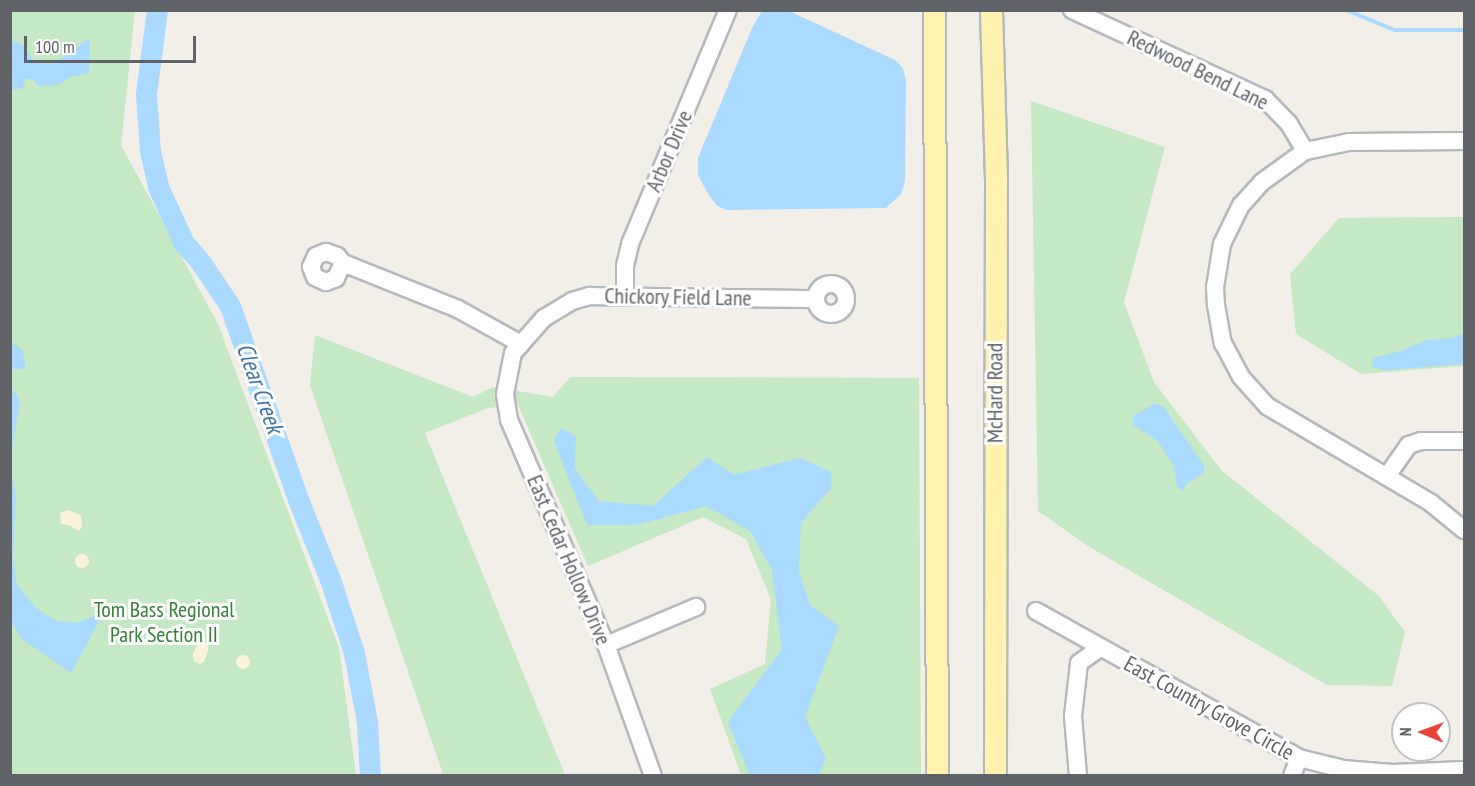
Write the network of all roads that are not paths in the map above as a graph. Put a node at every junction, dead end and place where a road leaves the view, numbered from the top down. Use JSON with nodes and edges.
{"nodes":[{"id":1,"x":728,"y":10,"type":"edge"},
{"id":2,"x":934,"y":10,"type":"edge"},
{"id":3,"x":991,"y":10,"type":"edge"},
{"id":4,"x":1072,"y":10,"type":"edge"},
{"id":5,"x":1464,"y":141,"type":"edge"},
{"id":6,"x":1305,"y":151,"type":"junction"},
{"id":7,"x":343,"y":263,"type":"dead end"},
{"id":8,"x":625,"y":295,"type":"junction"},
{"id":9,"x":816,"y":299,"type":"dead end"},
{"id":10,"x":521,"y":344,"type":"junction"},
{"id":11,"x":1464,"y":441,"type":"edge"},
{"id":12,"x":1387,"y":477,"type":"junction"},
{"id":13,"x":1464,"y":530,"type":"edge"},
{"id":14,"x":696,"y":607,"type":"dead end"},
{"id":15,"x":1036,"y":611,"type":"dead end"},
{"id":16,"x":606,"y":645,"type":"junction"},
{"id":17,"x":1100,"y":648,"type":"junction"},
{"id":18,"x":1299,"y":758,"type":"junction"},
{"id":19,"x":1464,"y":770,"type":"edge"},
{"id":20,"x":653,"y":776,"type":"edge"},
{"id":21,"x":937,"y":776,"type":"edge"},
{"id":22,"x":995,"y":776,"type":"edge"},
{"id":23,"x":1078,"y":776,"type":"edge"},
{"id":24,"x":1292,"y":776,"type":"edge"}],
"edges":[{"from":1,"to":8,"type":"street","name":"Arbor Drive"},
{"from":2,"to":21,"type":"main road"},
{"from":3,"to":22,"type":"main road","name":"McHard Road"},
{"from":4,"to":6,"type":"street","name":"Redwood Bend Lane"},
{"from":5,"to":6,"type":"street"},
{"from":6,"to":12,"type":"street"},
{"from":7,"to":10,"type":"street"},
{"from":8,"to":9,"type":"street","name":"Chickory Field Lane"},
{"from":8,"to":10,"type":"street","name":"Chickory Field Lane"},
{"from":10,"to":16,"type":"street","name":"East Cedar Hollow Drive"},
{"from":11,"to":12,"type":"street"},
{"from":12,"to":13,"type":"street"},
{"from":14,"to":16,"type":"street"},
{"from":15,"to":17,"type":"street","name":"East Country Grove Circle"},
{"from":16,"to":20,"type":"street","name":"East Cedar Hollow Drive"},
{"from":17,"to":18,"type":"street","name":"East Country Grove Circle"},
{"from":17,"to":23,"type":"street"},
{"from":18,"to":19,"type":"street","name":"East Country Grove Circle"},
{"from":18,"to":24,"type":"street"}]}
